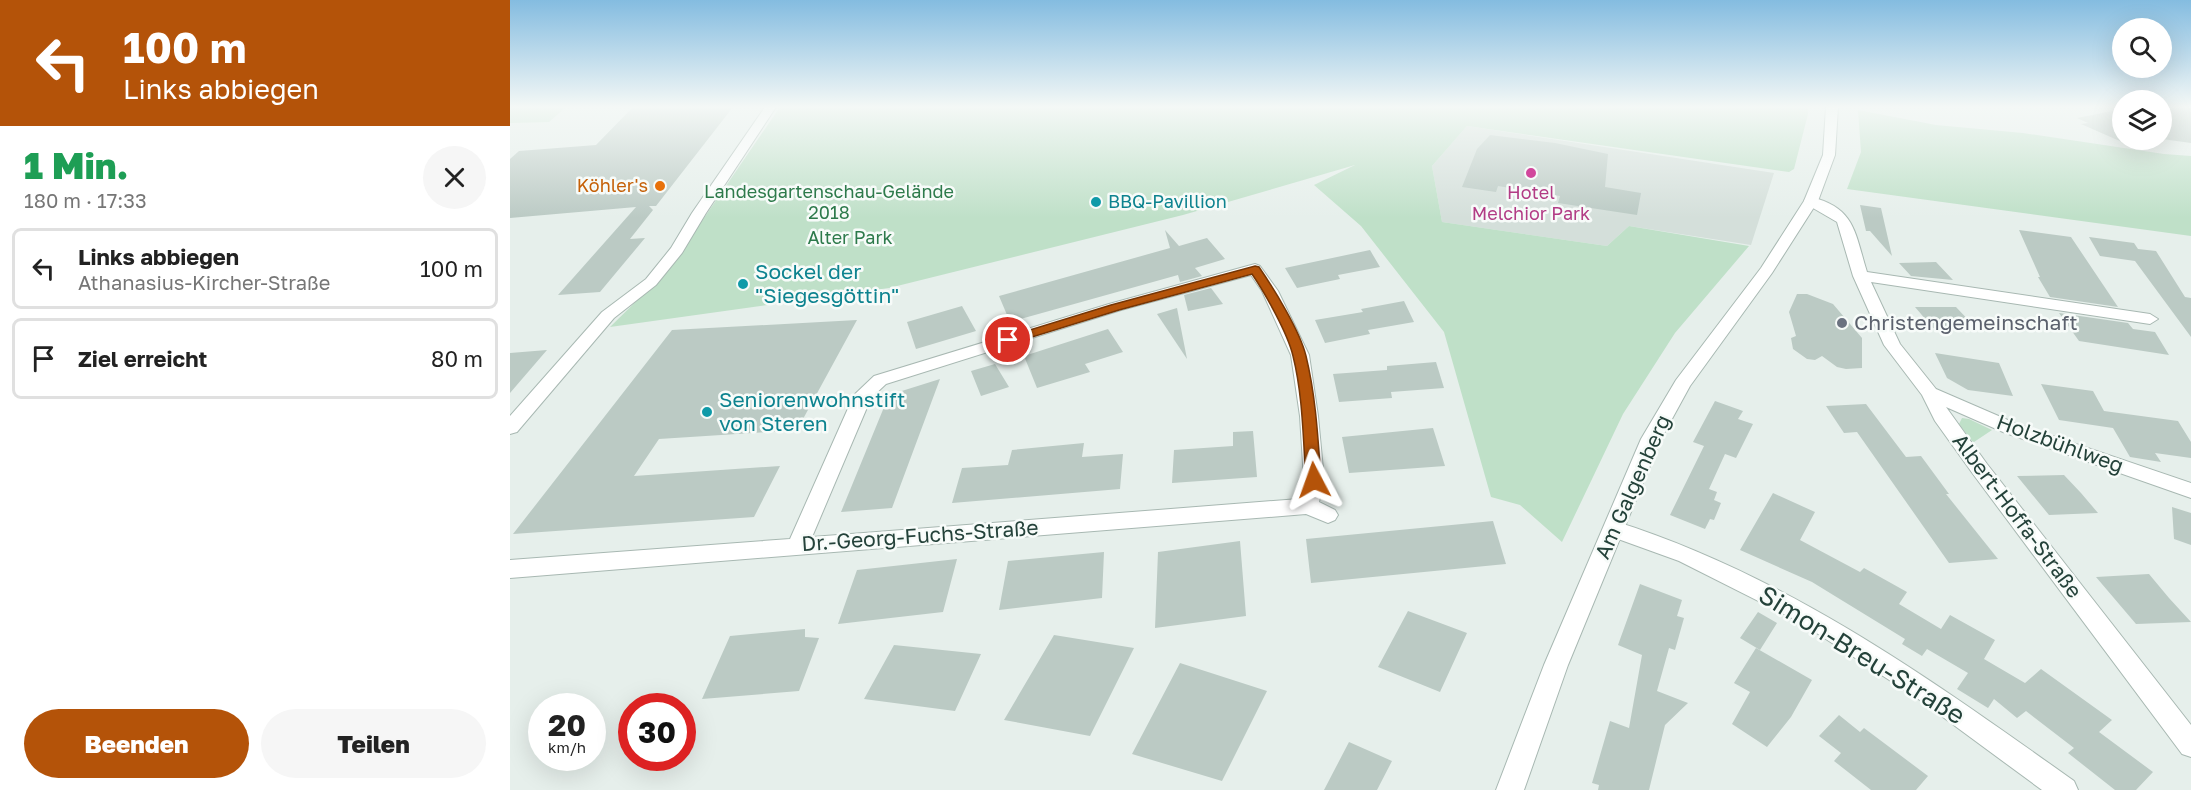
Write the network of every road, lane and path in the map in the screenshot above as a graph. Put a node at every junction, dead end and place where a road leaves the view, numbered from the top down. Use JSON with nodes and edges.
{"nodes":[{"id":1,"x":746,"y":144,"type":"edge"},
{"id":2,"x":1830,"y":144,"type":"edge"},
{"id":3,"x":1811,"y":201,"type":"junction"},
{"id":4,"x":1861,"y":276,"type":"junction"},
{"id":5,"x":2150,"y":319,"type":"dead end"},
{"id":6,"x":1930,"y":393,"type":"junction"},
{"id":7,"x":510,"y":428,"type":"edge"},
{"id":8,"x":2191,"y":491,"type":"edge"},
{"id":9,"x":1308,"y":506,"type":"junction"},
{"id":10,"x":1328,"y":515,"type":"dead end"},
{"id":11,"x":1614,"y":529,"type":"junction"},
{"id":12,"x":798,"y":545,"type":"junction"},
{"id":13,"x":510,"y":569,"type":"edge"},
{"id":14,"x":2191,"y":745,"type":"edge"},
{"id":15,"x":1510,"y":790,"type":"edge"},
{"id":16,"x":2064,"y":790,"type":"edge"}],
"edges":[{"from":1,"to":7,"type":"street"},
{"from":2,"to":3,"type":"street","name":"Am Galgenberg"},
{"from":3,"to":4,"type":"street","name":"Albert-Hoffa-Straße"},
{"from":3,"to":11,"type":"street","name":"Am Galgenberg"},
{"from":4,"to":5,"type":"street"},
{"from":4,"to":6,"type":"street","name":"Albert-Hoffa-Straße"},
{"from":6,"to":8,"type":"street","name":"Holzbühlweg"},
{"from":6,"to":14,"type":"street","name":"Albert-Hoffa-Straße"},
{"from":9,"to":10,"type":"street","name":"Dr.-Georg-Fuchs-Straße"},
{"from":9,"to":12,"type":"street","name":"Dr.-Georg-Fuchs-Straße"},
{"from":9,"to":12,"type":"street"},
{"from":11,"to":15,"type":"street","name":"Am Galgenberg"},
{"from":11,"to":16,"type":"street","name":"Simon-Breu-Straße"},
{"from":12,"to":13,"type":"street","name":"Dr.-Georg-Fuchs-Straße"}]}
